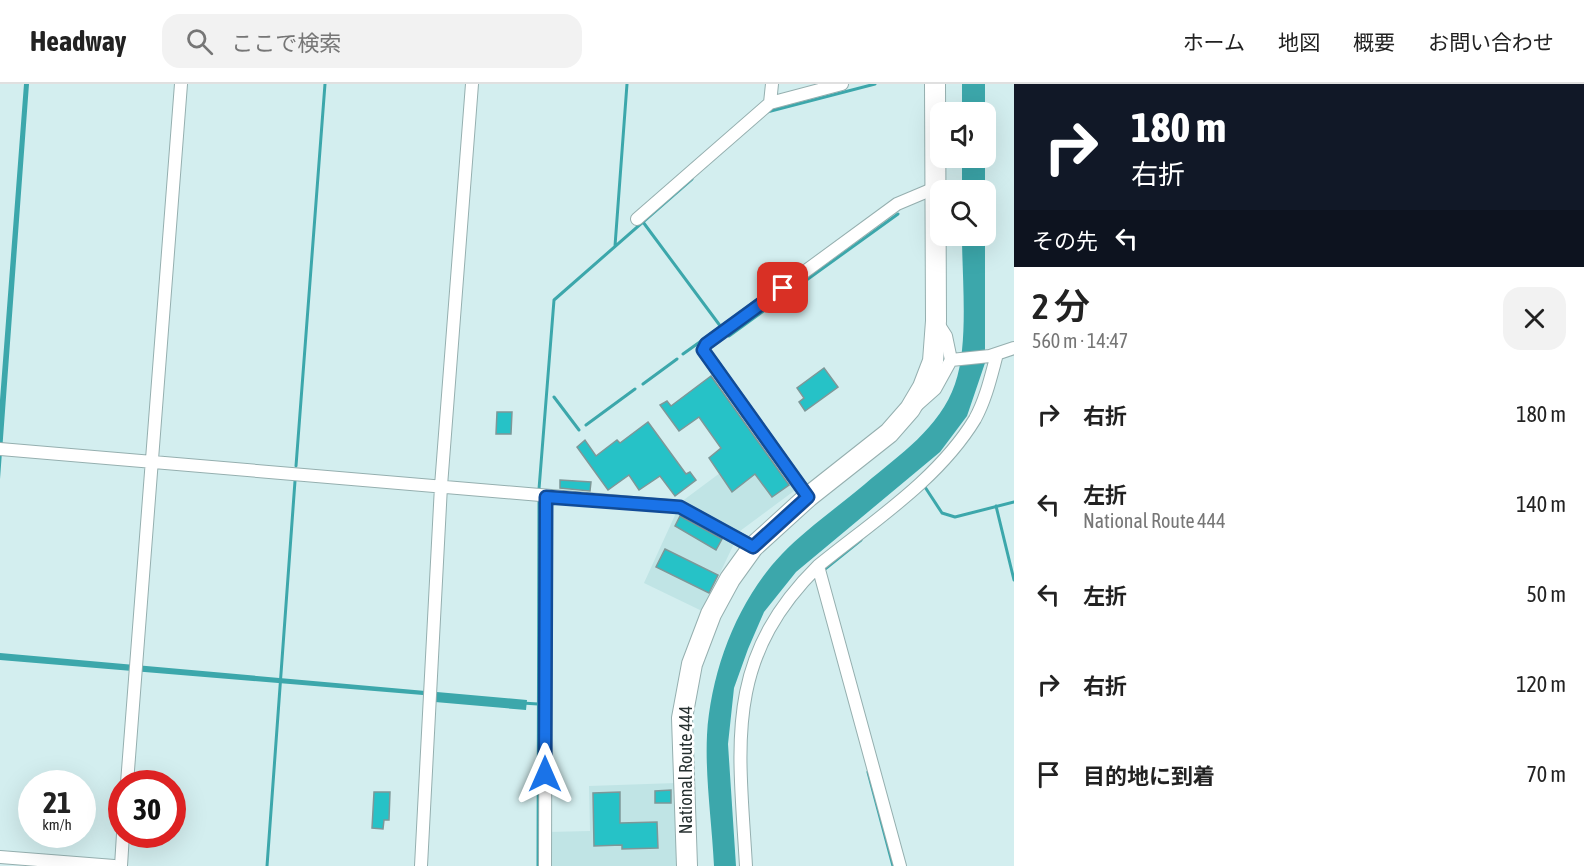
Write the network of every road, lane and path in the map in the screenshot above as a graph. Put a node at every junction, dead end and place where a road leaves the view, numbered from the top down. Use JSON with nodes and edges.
{"nodes":[{"id":1,"x":181,"y":84,"type":"edge"},
{"id":2,"x":472,"y":84,"type":"edge"},
{"id":3,"x":772,"y":84,"type":"edge"},
{"id":4,"x":842,"y":84,"type":"edge"},
{"id":5,"x":934,"y":84,"type":"edge"},
{"id":6,"x":770,"y":103,"type":"junction"},
{"id":7,"x":935,"y":180,"type":"edge"},
{"id":8,"x":930,"y":190,"type":"edge"},
{"id":9,"x":637,"y":219,"type":"dead end"},
{"id":10,"x":935,"y":246,"type":"edge"},
{"id":11,"x":936,"y":321,"type":"junction"},
{"id":12,"x":1014,"y":348,"type":"edge"},
{"id":13,"x":993,"y":355,"type":"junction"},
{"id":14,"x":953,"y":360,"type":"junction"},
{"id":15,"x":910,"y":409,"type":"junction"},
{"id":16,"x":2,"y":449,"type":"edge"},
{"id":17,"x":153,"y":462,"type":"junction"},
{"id":18,"x":441,"y":486,"type":"junction"},
{"id":19,"x":546,"y":497,"type":"junction"},
{"id":20,"x":808,"y":497,"type":"junction"},
{"id":21,"x":753,"y":547,"type":"junction"},
{"id":22,"x":818,"y":566,"type":"junction"},
{"id":23,"x":129,"y":770,"type":"edge"},
{"id":24,"x":122,"y":848,"type":"edge"},
{"id":25,"x":0,"y":856,"type":"edge"},
{"id":26,"x":74,"y":864,"type":"edge"},
{"id":27,"x":114,"y":866,"type":"edge"},
{"id":28,"x":121,"y":866,"type":"edge"},
{"id":29,"x":421,"y":866,"type":"edge"},
{"id":30,"x":544,"y":866,"type":"edge"},
{"id":31,"x":687,"y":866,"type":"edge"},
{"id":32,"x":747,"y":866,"type":"edge"},
{"id":33,"x":900,"y":866,"type":"edge"}],
"edges":[{"from":1,"to":17,"type":"street"},
{"from":2,"to":18,"type":"street"},
{"from":3,"to":6,"type":"street"},
{"from":4,"to":6,"type":"street"},
{"from":5,"to":7,"type":"highway","name":"National Route 444"},
{"from":6,"to":9,"type":"street"},
{"from":8,"to":20,"type":"street"},
{"from":10,"to":11,"type":"highway","name":"National Route 444"},
{"from":11,"to":14,"type":"street"},
{"from":11,"to":15,"type":"highway","name":"National Route 444"},
{"from":12,"to":13,"type":"street"},
{"from":13,"to":14,"type":"street"},
{"from":13,"to":22,"type":"street"},
{"from":14,"to":15,"type":"street"},
{"from":15,"to":20,"type":"highway","name":"National Route 444"},
{"from":16,"to":17,"type":"street"},
{"from":17,"to":18,"type":"street"},
{"from":17,"to":23,"type":"street"},
{"from":18,"to":19,"type":"street"},
{"from":18,"to":29,"type":"street"},
{"from":19,"to":21,"type":"street"},
{"from":19,"to":30,"type":"street"},
{"from":20,"to":21,"type":"highway","name":"National Route 444"},
{"from":21,"to":31,"type":"highway","name":"National Route 444"},
{"from":22,"to":32,"type":"street"},
{"from":22,"to":33,"type":"street"},
{"from":24,"to":28,"type":"street"},
{"from":25,"to":26,"type":"street"},
{"from":26,"to":27,"type":"street"}]}
